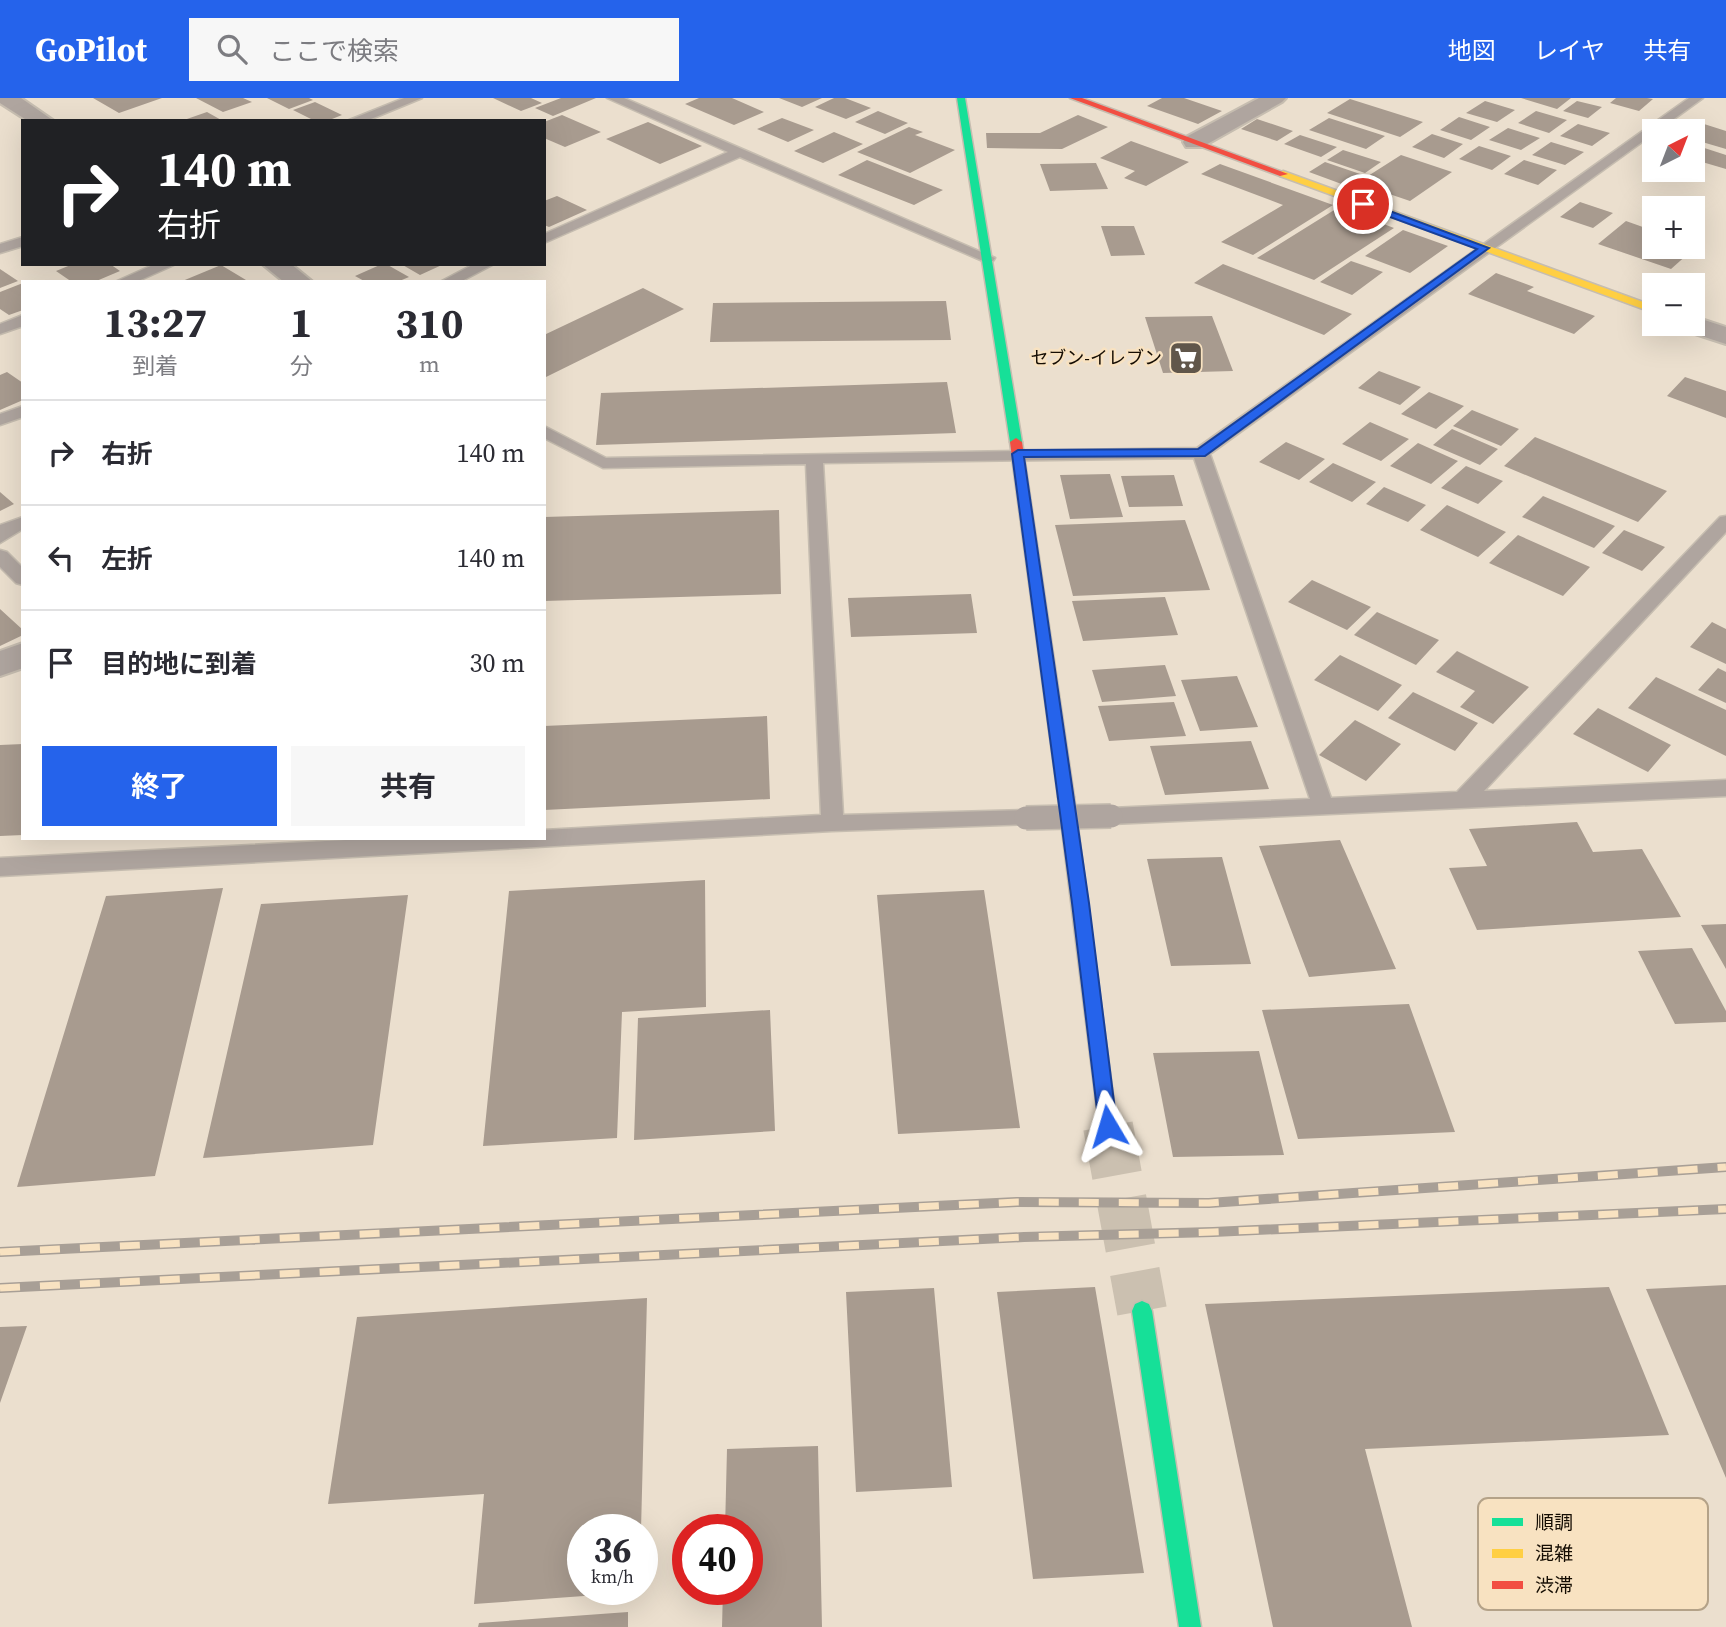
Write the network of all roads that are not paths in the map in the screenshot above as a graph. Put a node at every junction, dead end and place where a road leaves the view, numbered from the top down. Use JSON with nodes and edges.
{"nodes":[{"id":1,"x":416,"y":98,"type":"edge"},
{"id":2,"x":613,"y":98,"type":"edge"},
{"id":3,"x":961,"y":98,"type":"edge"},
{"id":4,"x":1074,"y":98,"type":"edge"},
{"id":5,"x":1275,"y":98,"type":"edge"},
{"id":6,"x":1697,"y":98,"type":"edge"},
{"id":7,"x":8,"y":100,"type":"edge"},
{"id":8,"x":40,"y":119,"type":"edge"},
{"id":9,"x":358,"y":119,"type":"edge"},
{"id":10,"x":1194,"y":142,"type":"junction"},
{"id":11,"x":737,"y":153,"type":"junction"},
{"id":12,"x":546,"y":238,"type":"edge"},
{"id":13,"x":21,"y":242,"type":"edge"},
{"id":14,"x":1484,"y":248,"type":"junction"},
{"id":15,"x":0,"y":249,"type":"edge"},
{"id":16,"x":988,"y":258,"type":"junction"},
{"id":17,"x":164,"y":266,"type":"edge"},
{"id":18,"x":277,"y":266,"type":"edge"},
{"id":19,"x":482,"y":266,"type":"edge"},
{"id":20,"x":127,"y":280,"type":"edge"},
{"id":21,"x":298,"y":280,"type":"edge"},
{"id":22,"x":451,"y":280,"type":"edge"},
{"id":23,"x":1642,"y":306,"type":"edge"},
{"id":24,"x":21,"y":321,"type":"edge"},
{"id":25,"x":0,"y":329,"type":"edge"},
{"id":26,"x":1705,"y":329,"type":"edge"},
{"id":27,"x":1726,"y":336,"type":"edge"},
{"id":28,"x":21,"y":412,"type":"edge"},
{"id":29,"x":0,"y":420,"type":"edge"},
{"id":30,"x":546,"y":432,"type":"edge"},
{"id":31,"x":1201,"y":453,"type":"junction"},
{"id":32,"x":1018,"y":454,"type":"junction"},
{"id":33,"x":814,"y":459,"type":"junction"},
{"id":34,"x":1726,"y":521,"type":"edge"},
{"id":35,"x":21,"y":523,"type":"edge"},
{"id":36,"x":0,"y":537,"type":"edge"},
{"id":37,"x":0,"y":556,"type":"edge"},
{"id":38,"x":21,"y":577,"type":"edge"},
{"id":39,"x":21,"y":655,"type":"edge"},
{"id":40,"x":0,"y":665,"type":"edge"},
{"id":41,"x":1726,"y":788,"type":"edge"},
{"id":42,"x":1464,"y":799,"type":"junction"},
{"id":43,"x":1322,"y":804,"type":"junction"},
{"id":44,"x":832,"y":823,"type":"junction"},
{"id":45,"x":546,"y":838,"type":"edge"},
{"id":46,"x":511,"y":840,"type":"edge"},
{"id":47,"x":0,"y":867,"type":"edge"},
{"id":48,"x":1108,"y":1126,"type":"tunnel mouth"},
{"id":49,"x":1142,"y":1311,"type":"tunnel mouth"},
{"id":50,"x":1190,"y":1627,"type":"edge"}],
"edges":[{"from":1,"to":9,"type":"lane"},
{"from":2,"to":11,"type":"lane"},
{"from":3,"to":16,"type":"street"},
{"from":4,"to":10,"type":"street"},
{"from":5,"to":10,"type":"street"},
{"from":6,"to":14,"type":"lane"},
{"from":7,"to":8,"type":"street"},
{"from":10,"to":14,"type":"street"},
{"from":11,"to":12,"type":"lane"},
{"from":11,"to":16,"type":"lane"},
{"from":13,"to":15,"type":"lane"},
{"from":14,"to":23,"type":"street"},
{"from":14,"to":31,"type":"lane"},
{"from":16,"to":32,"type":"street"},
{"from":17,"to":20,"type":"lane"},
{"from":18,"to":21,"type":"street"},
{"from":19,"to":22,"type":"lane"},
{"from":24,"to":25,"type":"lane"},
{"from":26,"to":27,"type":"street"},
{"from":28,"to":29,"type":"lane"},
{"from":30,"to":33,"type":"lane"},
{"from":31,"to":32,"type":"lane"},
{"from":31,"to":43,"type":"lane"},
{"from":32,"to":33,"type":"lane"},
{"from":32,"to":48,"type":"street"},
{"from":33,"to":44,"type":"lane"},
{"from":34,"to":42,"type":"lane"},
{"from":35,"to":36,"type":"lane"},
{"from":37,"to":38,"type":"lane"},
{"from":39,"to":40,"type":"street"},
{"from":41,"to":42,"type":"lane"},
{"from":42,"to":43,"type":"lane"},
{"from":43,"to":44,"type":"lane","bridge":true},
{"from":44,"to":45,"type":"lane"},
{"from":46,"to":47,"type":"lane"},
{"from":49,"to":50,"type":"street"}]}
